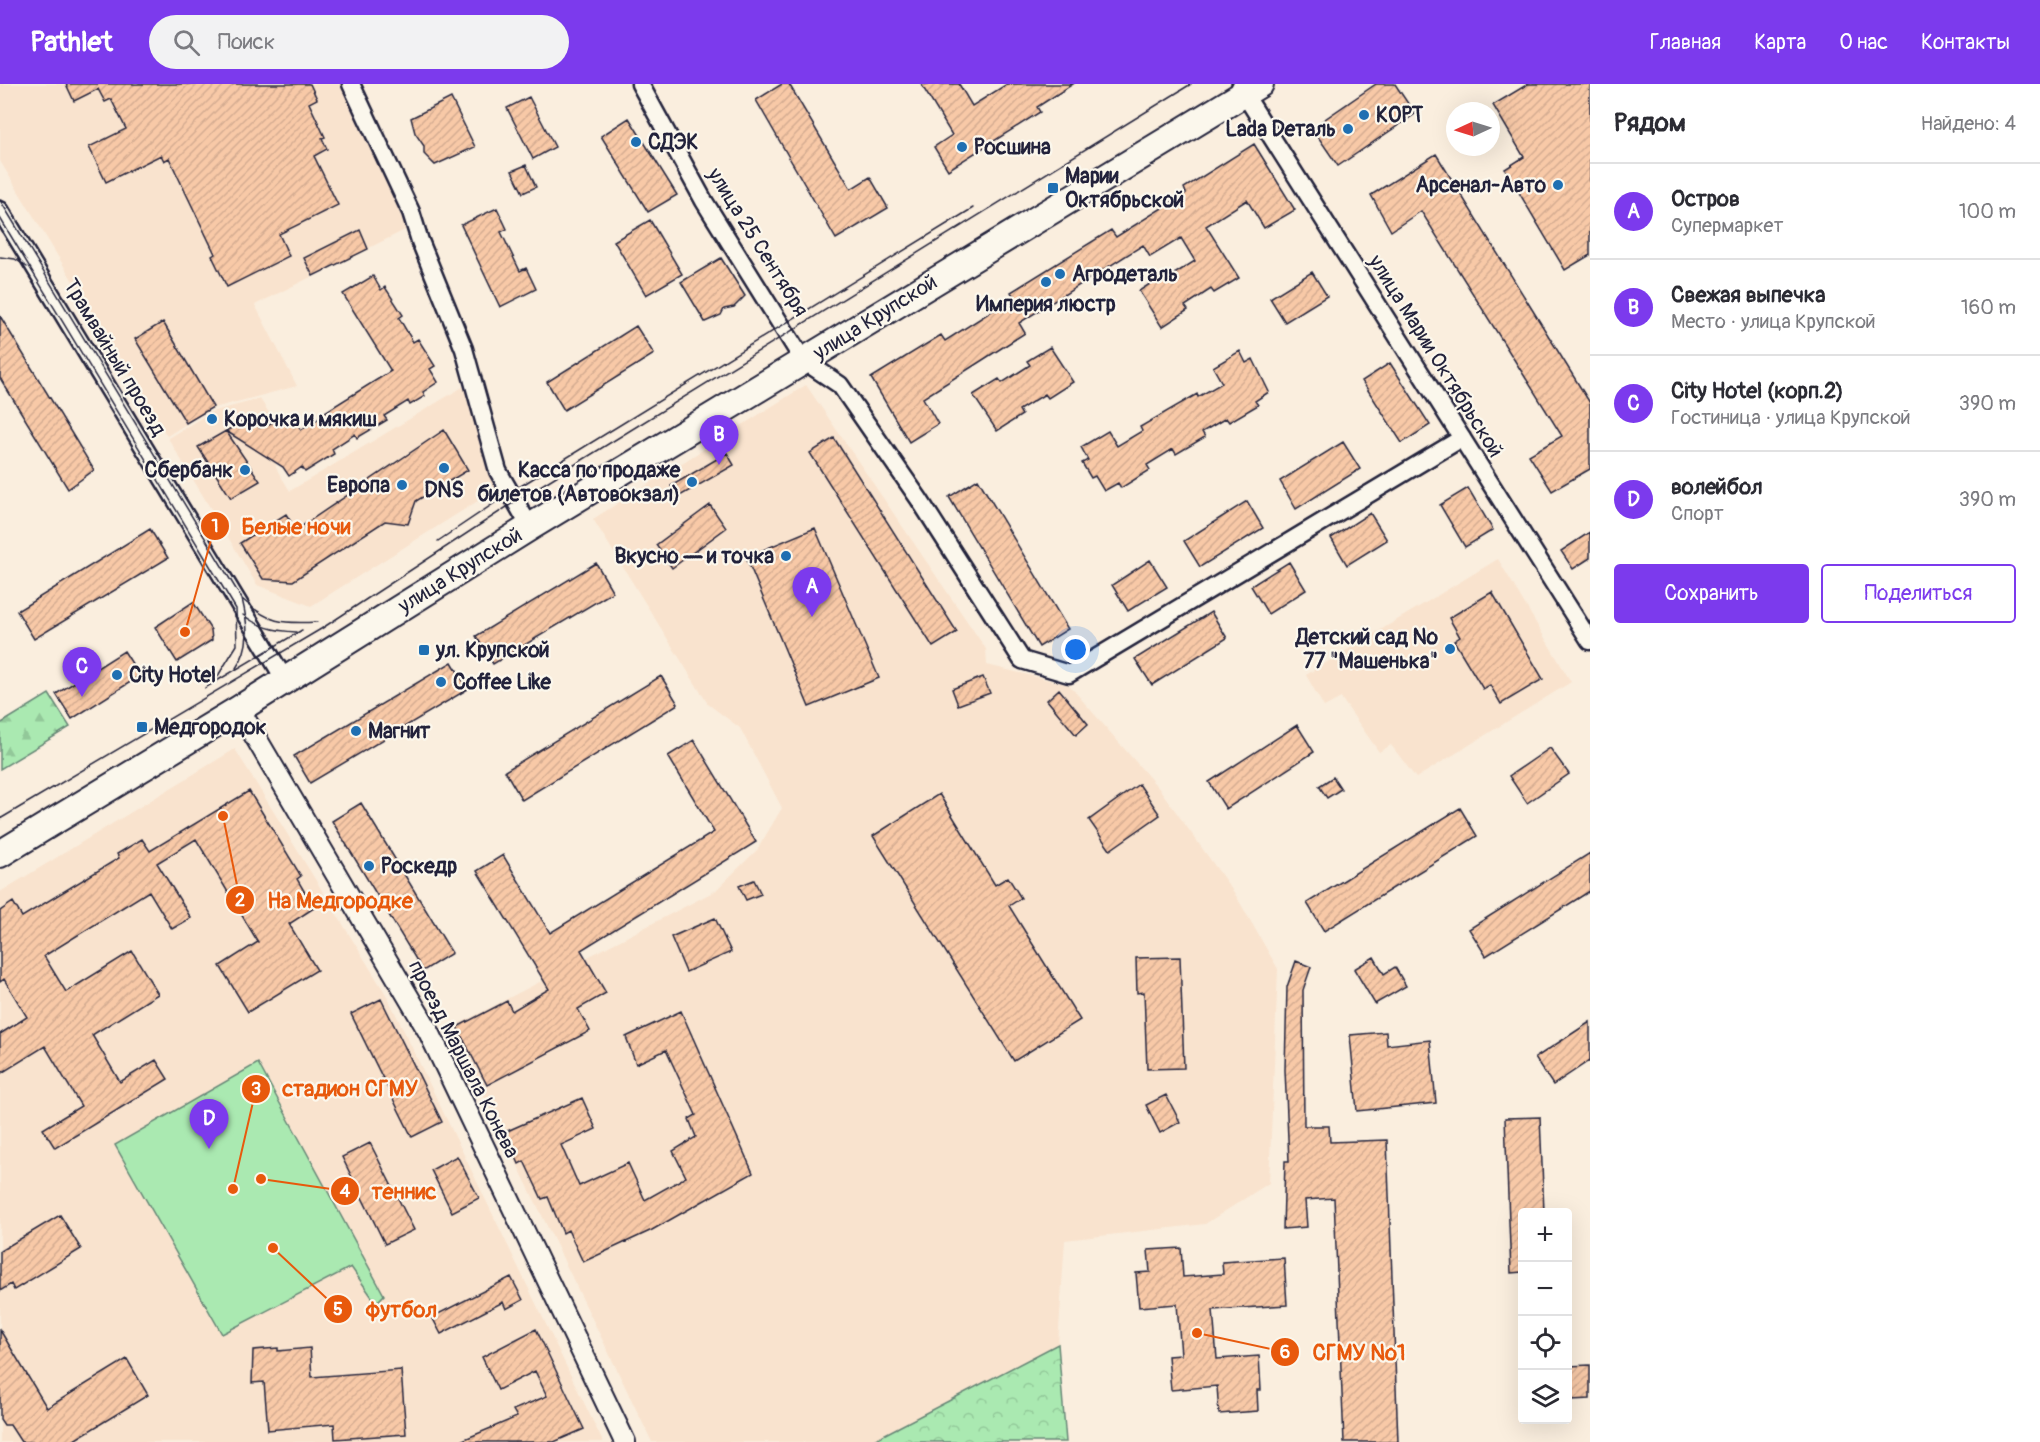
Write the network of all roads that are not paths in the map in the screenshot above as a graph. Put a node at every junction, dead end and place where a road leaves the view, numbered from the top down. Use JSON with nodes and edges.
{"nodes":[{"id":1,"x":351,"y":84,"type":"edge"},
{"id":2,"x":640,"y":84,"type":"edge"},
{"id":3,"x":1248,"y":87,"type":"edge"},
{"id":4,"x":0,"y":210,"type":"edge"},
{"id":5,"x":803,"y":360,"type":"junction"},
{"id":6,"x":1462,"y":438,"type":"junction"},
{"id":7,"x":531,"y":527,"type":"junction"},
{"id":8,"x":1590,"y":641,"type":"edge"},
{"id":9,"x":285,"y":680,"type":"junction"},
{"id":10,"x":239,"y":709,"type":"junction"},
{"id":11,"x":0,"y":854,"type":"edge"},
{"id":12,"x":625,"y":1442,"type":"edge"}],
"edges":[{"from":1,"to":7,"type":"street"},
{"from":2,"to":5,"type":"street","name":"улица 25 Сентября"},
{"from":3,"to":5,"type":"main road","name":"улица Крупской"},
{"from":3,"to":6,"type":"street","name":"улица Марии Октябрьской"},
{"from":4,"to":9,"type":"street","name":"Трамвайный проезд"},
{"from":5,"to":6,"type":"street"},
{"from":5,"to":7,"type":"main road","name":"улица Крупской"},
{"from":6,"to":8,"type":"street","name":"улица Марии Октябрьской"},
{"from":7,"to":9,"type":"main road","name":"улица Крупской"},
{"from":9,"to":10,"type":"main road","name":"улица Крупской"},
{"from":10,"to":11,"type":"main road","name":"улица Крупской"},
{"from":10,"to":12,"type":"street","name":"проезд Маршала Конева"}]}
